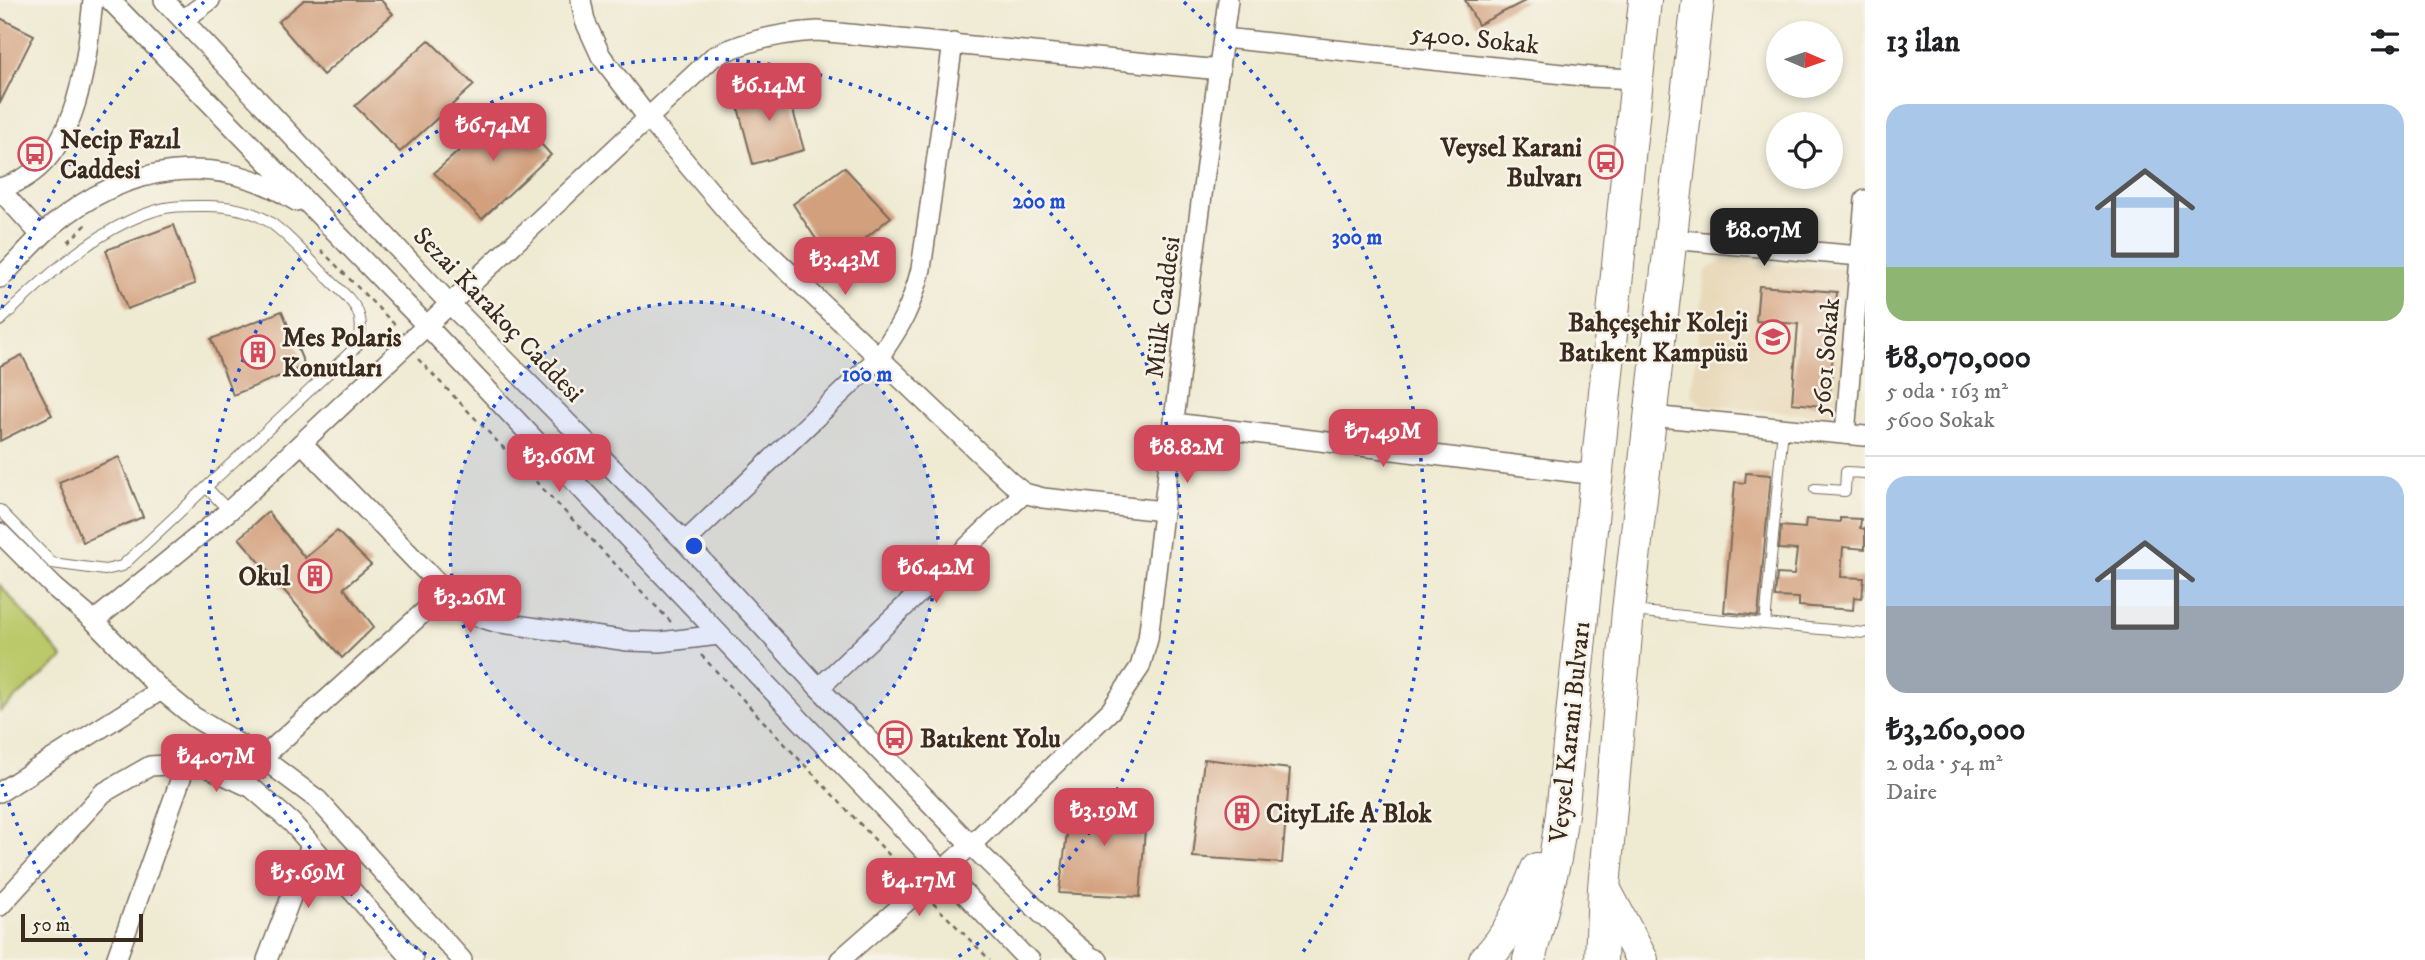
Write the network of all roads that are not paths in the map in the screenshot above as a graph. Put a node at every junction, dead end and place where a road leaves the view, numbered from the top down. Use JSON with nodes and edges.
{"nodes":[{"id":1,"x":93,"y":0,"type":"edge"},
{"id":2,"x":110,"y":0,"type":"edge"},
{"id":3,"x":164,"y":0,"type":"edge"},
{"id":4,"x":210,"y":0,"type":"edge"},
{"id":5,"x":581,"y":0,"type":"edge"},
{"id":6,"x":1228,"y":0,"type":"edge"},
{"id":7,"x":1645,"y":0,"type":"edge"},
{"id":8,"x":1698,"y":0,"type":"edge"},
{"id":9,"x":183,"y":20,"type":"junction"},
{"id":10,"x":1224,"y":38,"type":"junction"},
{"id":11,"x":953,"y":43,"type":"junction"},
{"id":12,"x":1220,"y":70,"type":"junction"},
{"id":13,"x":1636,"y":79,"type":"junction"},
{"id":14,"x":648,"y":118,"type":"junction"},
{"id":15,"x":0,"y":189,"type":"edge"},
{"id":16,"x":1865,"y":200,"type":"edge"},
{"id":17,"x":322,"y":218,"type":"junction"},
{"id":18,"x":41,"y":235,"type":"junction"},
{"id":19,"x":1670,"y":239,"type":"junction"},
{"id":20,"x":1860,"y":256,"type":"junction"},
{"id":21,"x":0,"y":278,"type":"edge"},
{"id":22,"x":450,"y":304,"type":"junction"},
{"id":23,"x":0,"y":321,"type":"edge"},
{"id":24,"x":427,"y":326,"type":"junction"},
{"id":25,"x":879,"y":357,"type":"junction"},
{"id":26,"x":1650,"y":416,"type":"junction"},
{"id":27,"x":1174,"y":424,"type":"junction"},
{"id":28,"x":1783,"y":428,"type":"junction"},
{"id":29,"x":1844,"y":434,"type":"junction"},
{"id":30,"x":1865,"y":436,"type":"edge"},
{"id":31,"x":302,"y":443,"type":"junction"},
{"id":32,"x":1865,"y":473,"type":"edge"},
{"id":33,"x":1596,"y":475,"type":"junction"},
{"id":34,"x":207,"y":488,"type":"junction"},
{"id":35,"x":1815,"y":489,"type":"dead end"},
{"id":36,"x":1024,"y":493,"type":"junction"},
{"id":37,"x":0,"y":510,"type":"edge"},
{"id":38,"x":229,"y":511,"type":"junction"},
{"id":39,"x":1163,"y":511,"type":"junction"},
{"id":40,"x":0,"y":533,"type":"edge"},
{"id":41,"x":685,"y":542,"type":"junction"},
{"id":42,"x":446,"y":592,"type":"junction"},
{"id":43,"x":1629,"y":611,"type":"junction"},
{"id":44,"x":94,"y":621,"type":"junction"},
{"id":45,"x":1765,"y":624,"type":"junction"},
{"id":46,"x":1865,"y":633,"type":"edge"},
{"id":47,"x":719,"y":635,"type":"junction"},
{"id":48,"x":819,"y":688,"type":"junction"},
{"id":49,"x":161,"y":690,"type":"junction"},
{"id":50,"x":262,"y":758,"type":"junction"},
{"id":51,"x":186,"y":764,"type":"junction"},
{"id":52,"x":0,"y":792,"type":"edge"},
{"id":53,"x":1562,"y":814,"type":"junction"},
{"id":54,"x":312,"y":845,"type":"junction"},
{"id":55,"x":971,"y":845,"type":"junction"},
{"id":56,"x":942,"y":871,"type":"junction"},
{"id":57,"x":1604,"y":888,"type":"junction"},
{"id":58,"x":0,"y":906,"type":"edge"},
{"id":59,"x":116,"y":960,"type":"edge"},
{"id":60,"x":267,"y":960,"type":"edge"},
{"id":61,"x":413,"y":960,"type":"edge"},
{"id":62,"x":463,"y":960,"type":"edge"},
{"id":63,"x":840,"y":960,"type":"edge"},
{"id":64,"x":1030,"y":960,"type":"edge"},
{"id":65,"x":1098,"y":960,"type":"edge"},
{"id":66,"x":1485,"y":960,"type":"edge"},
{"id":67,"x":1529,"y":960,"type":"edge"},
{"id":68,"x":1601,"y":960,"type":"edge"},
{"id":69,"x":1642,"y":960,"type":"edge"}],
"edges":[{"from":1,"to":15,"type":"street"},
{"from":2,"to":17,"type":"street"},
{"from":3,"to":9,"type":"street","name":"Sezai Karakoç Caddesi"},
{"from":4,"to":9,"type":"street"},
{"from":5,"to":14,"type":"street"},
{"from":6,"to":10,"type":"street","name":"Mülk Caddesi"},
{"from":7,"to":13,"type":"main road","name":"Veysel Karani Bulvarı"},
{"from":8,"to":19,"type":"main road","name":"Veysel Karani Bulvarı"},
{"from":9,"to":22,"type":"street","name":"Sezai Karakoç Caddesi"},
{"from":10,"to":12,"type":"street","name":"Mülk Caddesi"},
{"from":10,"to":13,"type":"street","name":"5400. Sokak"},
{"from":11,"to":12,"type":"street"},
{"from":11,"to":14,"type":"street"},
{"from":11,"to":25,"type":"street"},
{"from":12,"to":27,"type":"street","name":"Mülk Caddesi"},
{"from":13,"to":33,"type":"main road","name":"Veysel Karani Bulvarı"},
{"from":14,"to":22,"type":"street"},
{"from":14,"to":25,"type":"street"},
{"from":15,"to":18,"type":"street"},
{"from":16,"to":20,"type":"street","name":"5601 Sokak"},
{"from":17,"to":18,"type":"street"},
{"from":17,"to":24,"type":"street"},
{"from":18,"to":21,"type":"street"},
{"from":19,"to":20,"type":"street"},
{"from":19,"to":26,"type":"main road","name":"Veysel Karani Bulvarı"},
{"from":20,"to":29,"type":"street","name":"5601 Sokak"},
{"from":22,"to":24,"type":"street"},
{"from":22,"to":41,"type":"street","name":"Sezai Karakoç Caddesi"},
{"from":23,"to":34,"type":"lane"},
{"from":24,"to":31,"type":"street"},
{"from":24,"to":47,"type":"street"},
{"from":25,"to":36,"type":"street"},
{"from":25,"to":41,"type":"street"},
{"from":26,"to":28,"type":"street"},
{"from":26,"to":43,"type":"main road","name":"Veysel Karani Bulvarı"},
{"from":27,"to":33,"type":"street"},
{"from":27,"to":39,"type":"street","name":"Mülk Caddesi"},
{"from":28,"to":29,"type":"street"},
{"from":28,"to":45,"type":"lane"},
{"from":29,"to":30,"type":"street"},
{"from":31,"to":38,"type":"street"},
{"from":31,"to":42,"type":"street"},
{"from":32,"to":35,"type":"lane"},
{"from":33,"to":53,"type":"main road","name":"Veysel Karani Bulvarı"},
{"from":34,"to":37,"type":"lane"},
{"from":34,"to":38,"type":"lane"},
{"from":36,"to":39,"type":"street"},
{"from":36,"to":48,"type":"street"},
{"from":38,"to":44,"type":"street"},
{"from":39,"to":55,"type":"street","name":"Mülk Caddesi"},
{"from":40,"to":44,"type":"street"},
{"from":41,"to":48,"type":"street","name":"Sezai Karakoç Caddesi"},
{"from":42,"to":47,"type":"street"},
{"from":42,"to":50,"type":"street"},
{"from":43,"to":45,"type":"lane"},
{"from":43,"to":57,"type":"main road","name":"Veysel Karani Bulvarı"},
{"from":44,"to":49,"type":"street"},
{"from":45,"to":46,"type":"lane"},
{"from":47,"to":56,"type":"street"},
{"from":48,"to":55,"type":"street","name":"Sezai Karakoç Caddesi"},
{"from":49,"to":50,"type":"street"},
{"from":49,"to":52,"type":"street"},
{"from":50,"to":62,"type":"street"},
{"from":51,"to":54,"type":"street"},
{"from":51,"to":58,"type":"street"},
{"from":51,"to":59,"type":"street"},
{"from":53,"to":66,"type":"main road"},
{"from":53,"to":67,"type":"main road","name":"Veysel Karani Bulvarı"},
{"from":54,"to":60,"type":"street"},
{"from":54,"to":61,"type":"street"},
{"from":55,"to":56,"type":"street","name":"Mülk Caddesi"},
{"from":55,"to":65,"type":"street","name":"Sezai Karakoç Caddesi"},
{"from":56,"to":63,"type":"street","name":"Mülk Caddesi"},
{"from":56,"to":64,"type":"street"},
{"from":57,"to":68,"type":"main road","name":"Veysel Karani Bulvarı"},
{"from":57,"to":69,"type":"main road"}]}
